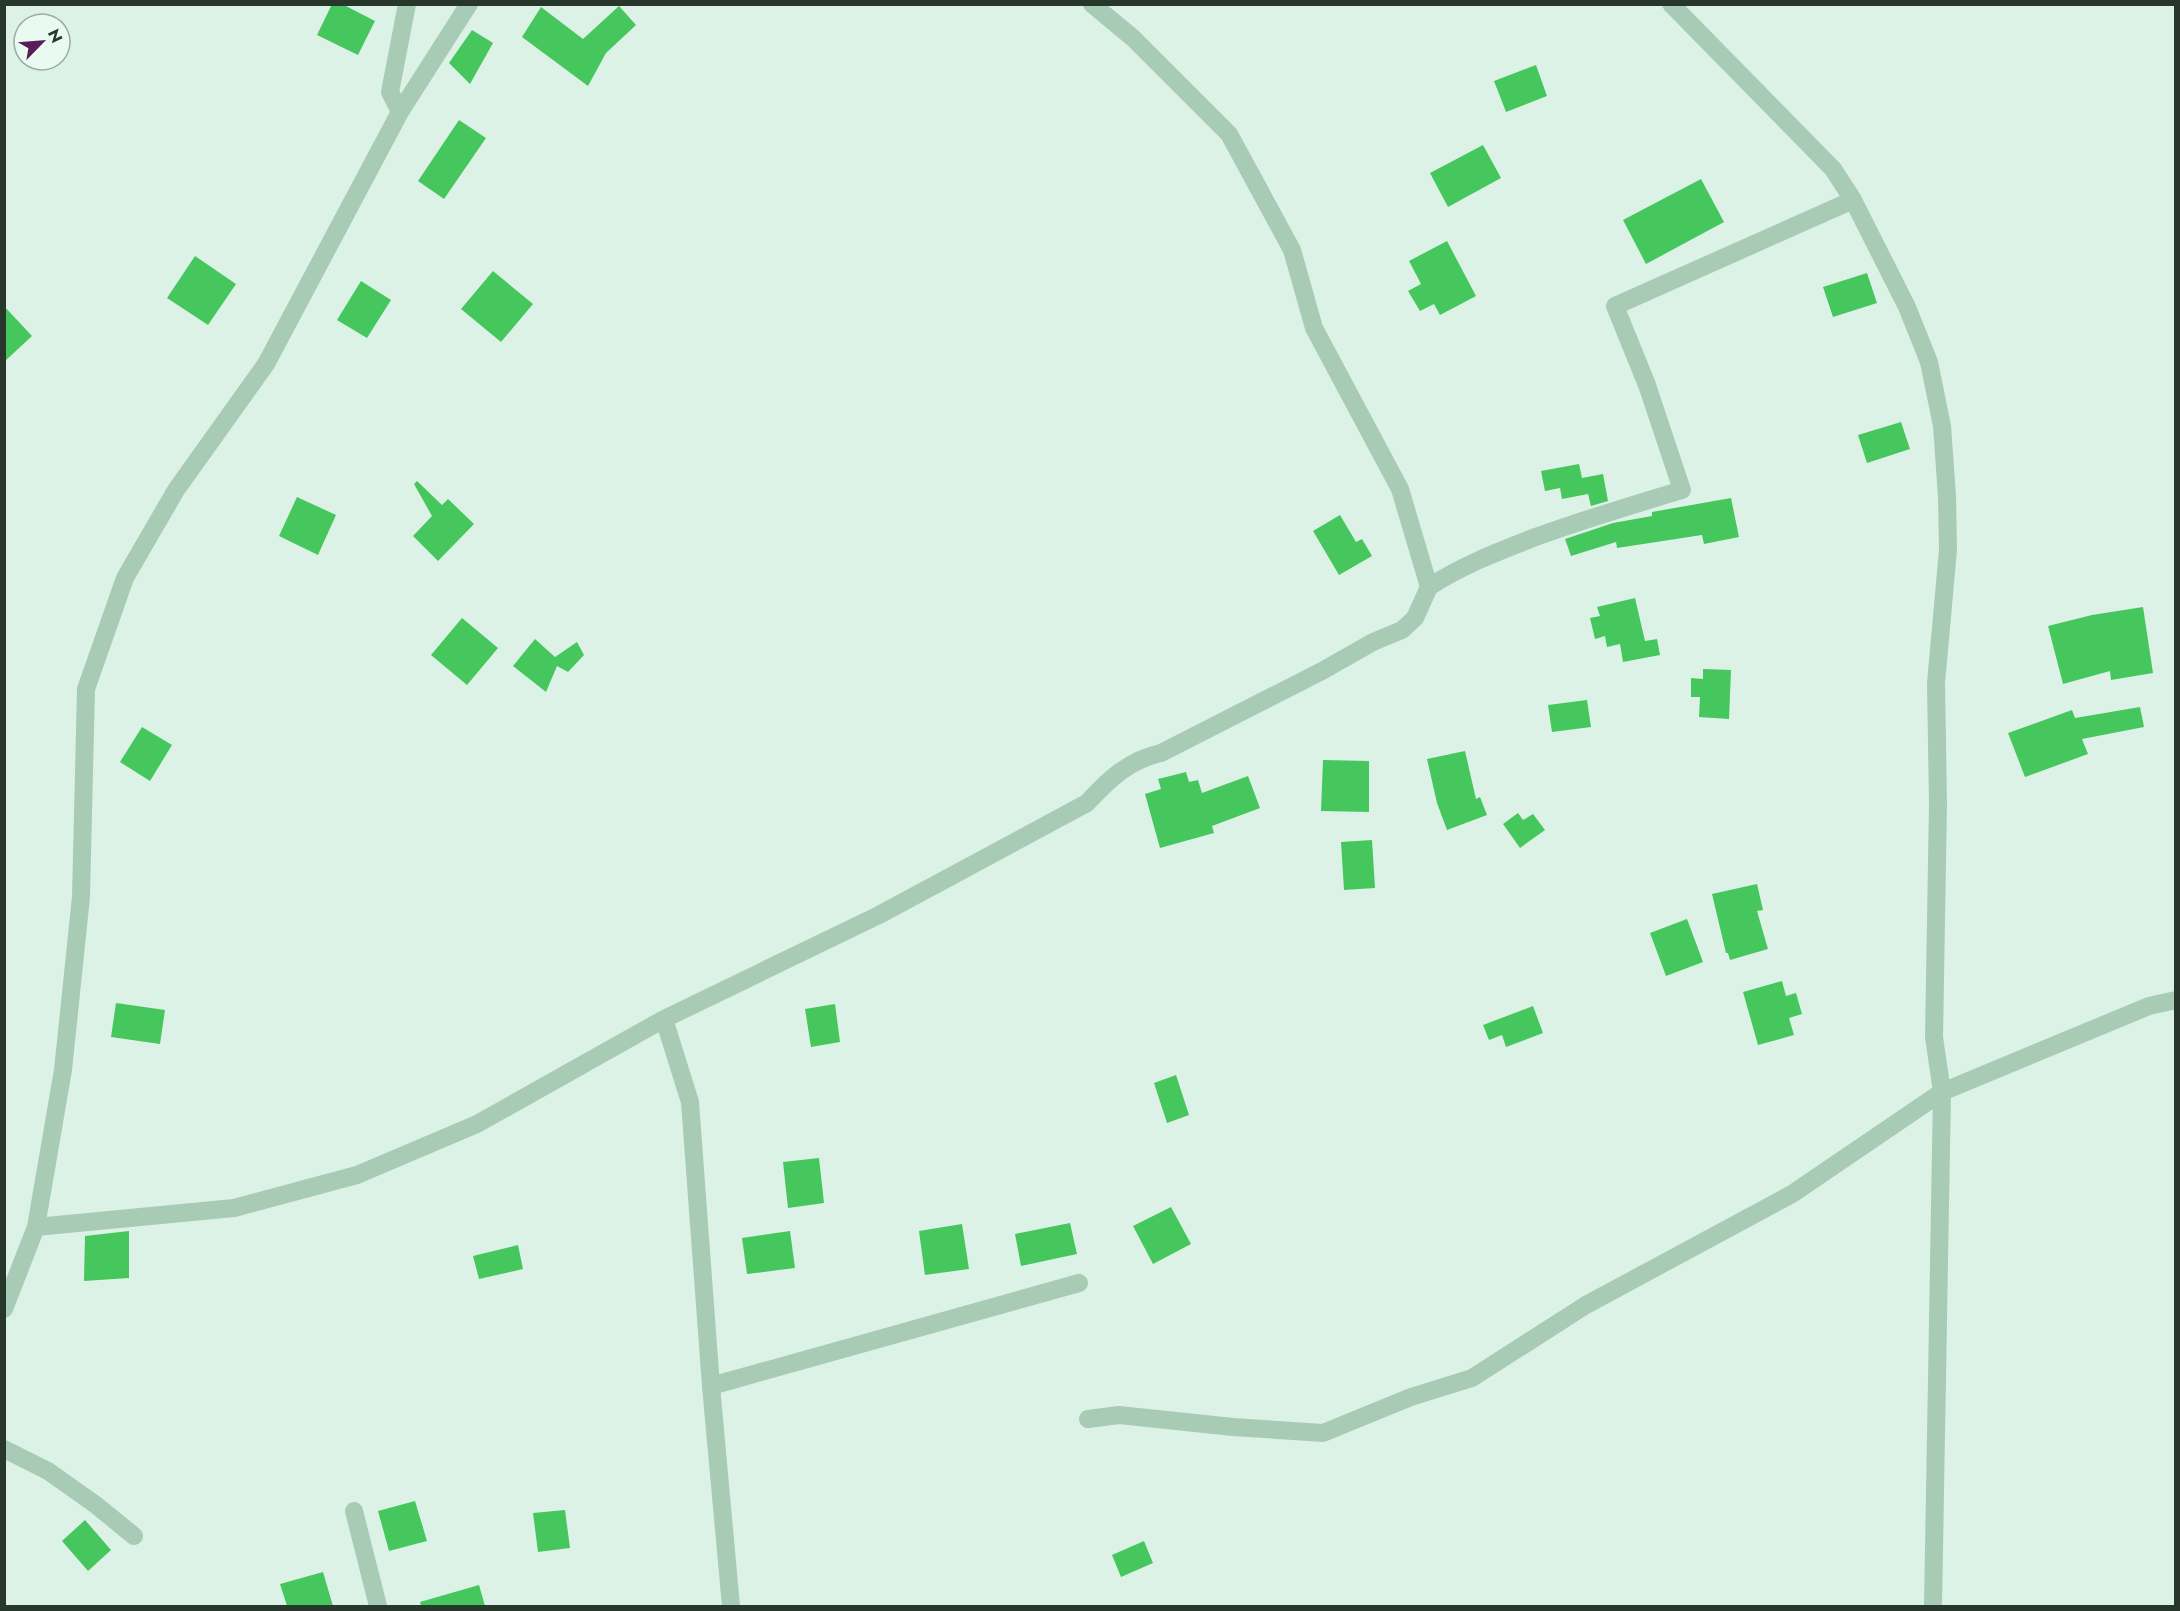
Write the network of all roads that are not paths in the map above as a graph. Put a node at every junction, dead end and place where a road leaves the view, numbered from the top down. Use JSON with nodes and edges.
{"nodes":[{"id":1,"x":407,"y":4,"type":"edge"},
{"id":2,"x":469,"y":4,"type":"edge"},
{"id":3,"x":1092,"y":4,"type":"edge"},
{"id":4,"x":1671,"y":4,"type":"edge"},
{"id":5,"x":400,"y":112,"type":"junction"},
{"id":6,"x":1853,"y":200,"type":"junction"},
{"id":7,"x":1429,"y":587,"type":"junction"},
{"id":8,"x":2175,"y":1000,"type":"edge"},
{"id":9,"x":664,"y":1019,"type":"junction"},
{"id":10,"x":1942,"y":1092,"type":"junction"},
{"id":11,"x":36,"y":1227,"type":"junction"},
{"id":12,"x":1079,"y":1283,"type":"dead end"},
{"id":13,"x":4,"y":1309,"type":"edge"},
{"id":14,"x":711,"y":1386,"type":"junction"},
{"id":15,"x":1088,"y":1419,"type":"dead end"},
{"id":16,"x":4,"y":1449,"type":"edge"},
{"id":17,"x":354,"y":1511,"type":"dead end"},
{"id":18,"x":134,"y":1536,"type":"dead end"},
{"id":19,"x":378,"y":1606,"type":"edge"},
{"id":20,"x":731,"y":1606,"type":"edge"},
{"id":21,"x":1933,"y":1606,"type":"edge"}],
"edges":[{"from":1,"to":5,"type":"street"},
{"from":2,"to":5,"type":"street"},
{"from":3,"to":7,"type":"street"},
{"from":4,"to":6,"type":"street"},
{"from":5,"to":11,"type":"street"},
{"from":6,"to":7,"type":"street"},
{"from":6,"to":10,"type":"street"},
{"from":7,"to":9,"type":"street"},
{"from":8,"to":10,"type":"street"},
{"from":9,"to":11,"type":"street"},
{"from":9,"to":14,"type":"street"},
{"from":10,"to":15,"type":"street"},
{"from":10,"to":21,"type":"street"},
{"from":11,"to":13,"type":"street"},
{"from":12,"to":14,"type":"street"},
{"from":14,"to":20,"type":"street"},
{"from":16,"to":18,"type":"street"},
{"from":17,"to":19,"type":"street"}]}
